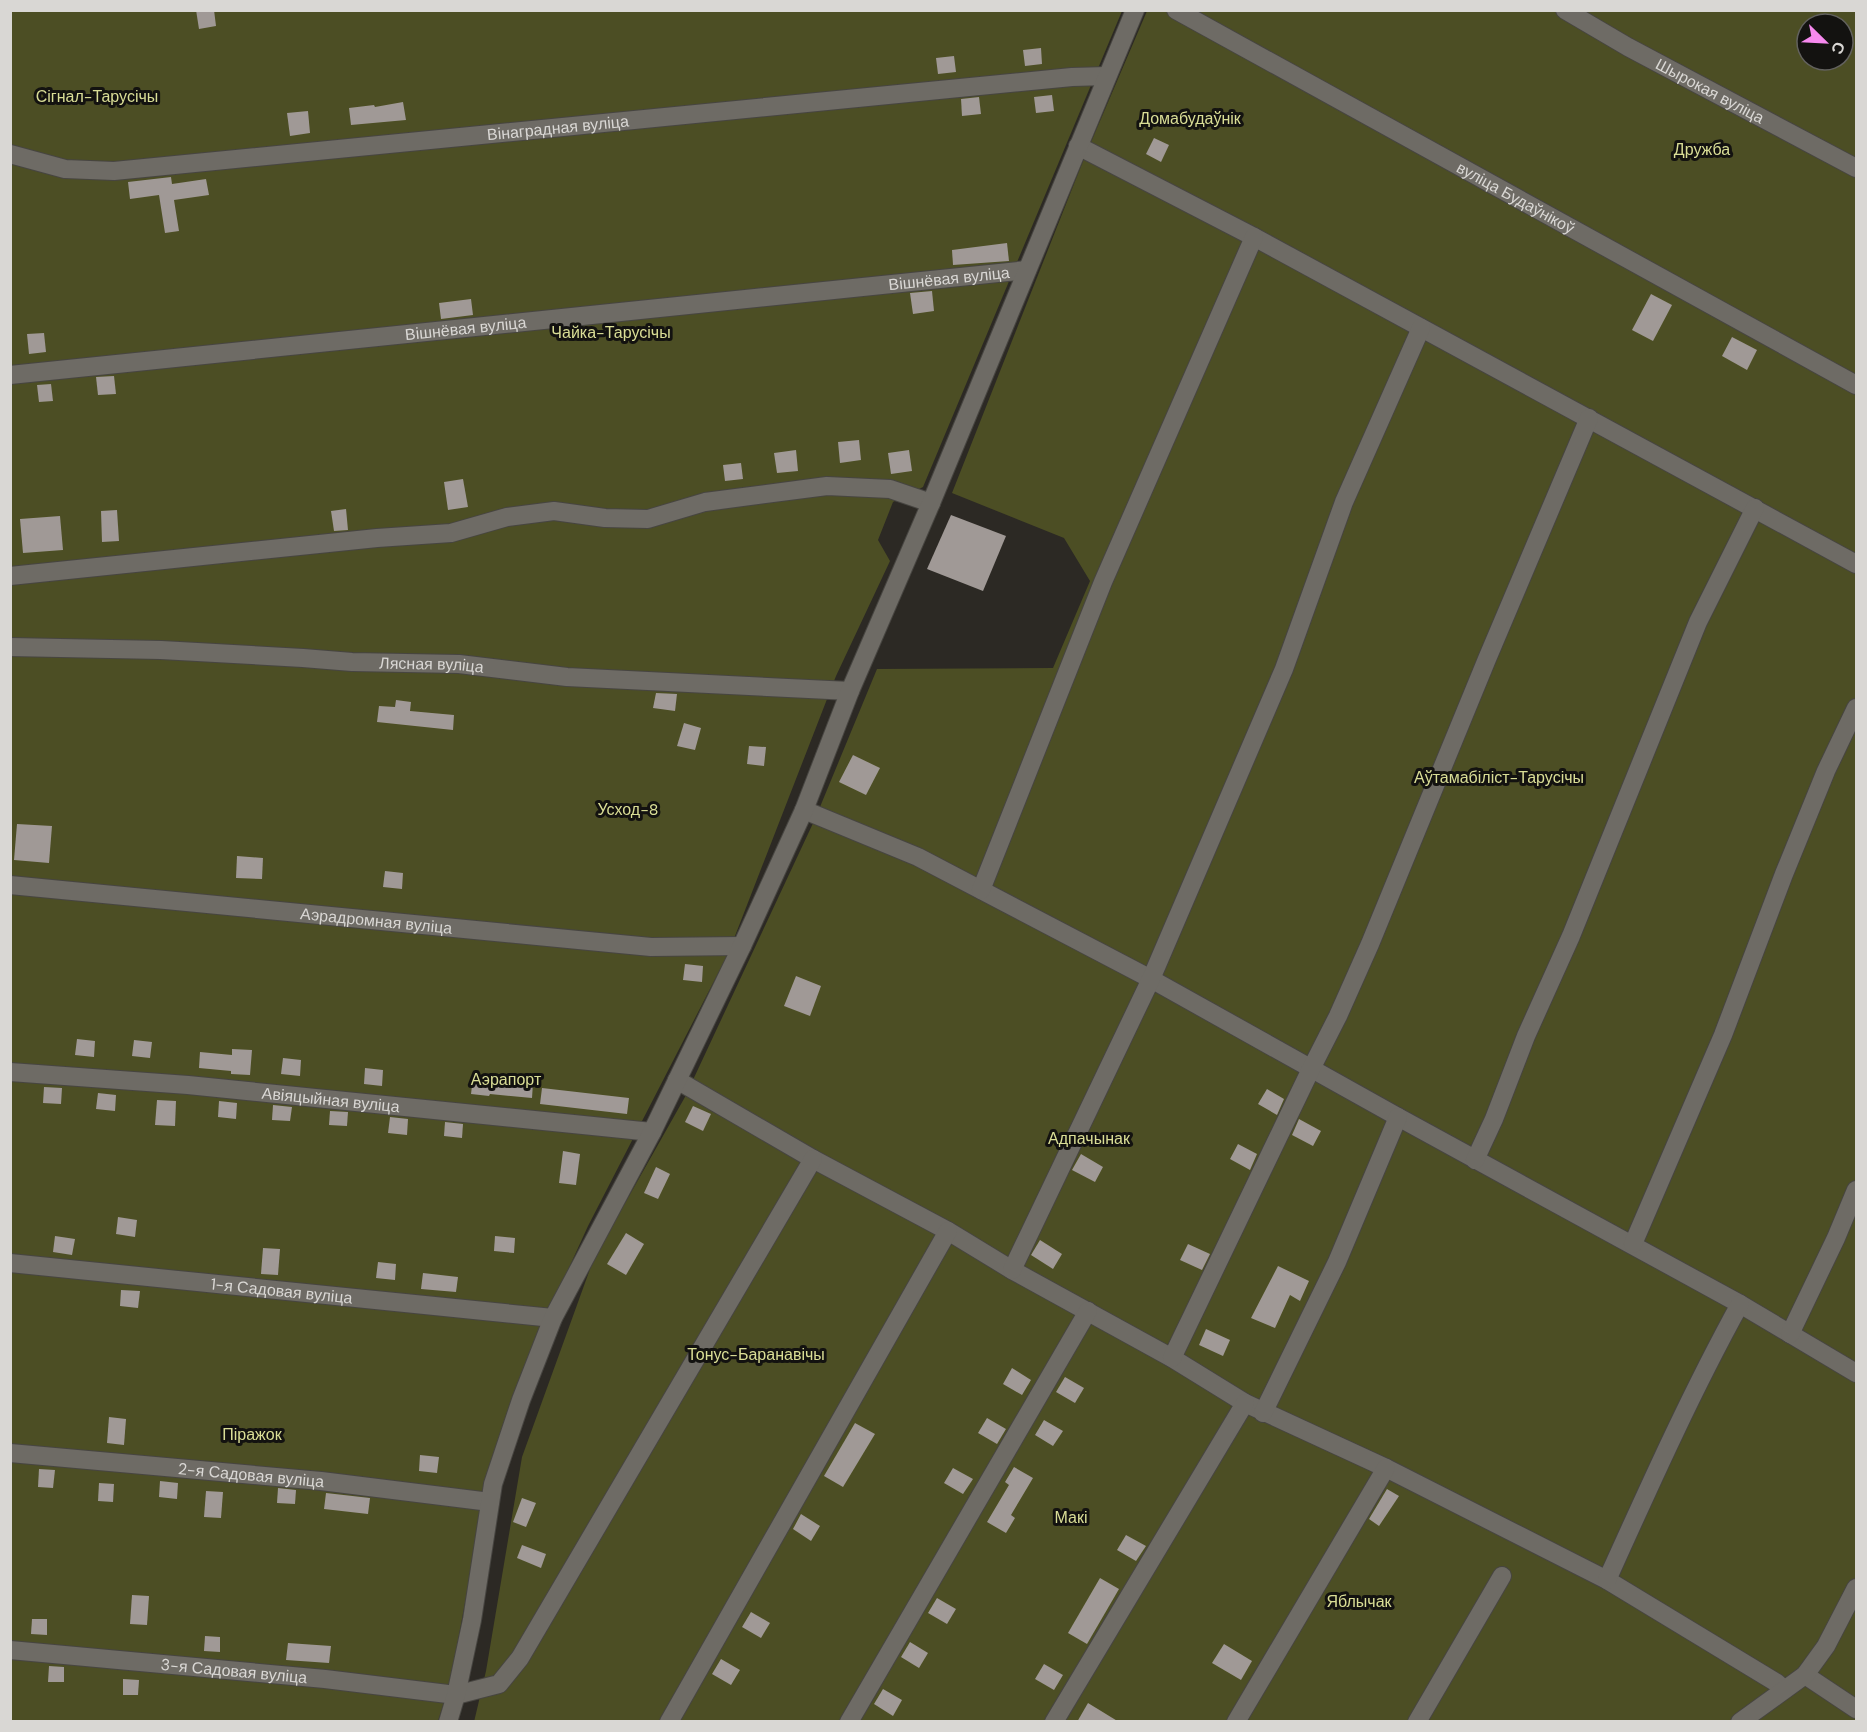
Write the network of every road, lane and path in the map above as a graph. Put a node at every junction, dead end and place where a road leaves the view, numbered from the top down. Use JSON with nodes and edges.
{"nodes":[{"id":1,"x":1135,"y":10,"type":"edge"},
{"id":2,"x":1176,"y":10,"type":"edge"},
{"id":3,"x":1565,"y":10,"type":"edge"},
{"id":4,"x":1107,"y":75,"type":"junction"},
{"id":5,"x":1078,"y":146,"type":"junction"},
{"id":6,"x":10,"y":154,"type":"edge"},
{"id":7,"x":1857,"y":168,"type":"edge"},
{"id":8,"x":1254,"y":237,"type":"junction"},
{"id":9,"x":1027,"y":270,"type":"junction"},
{"id":10,"x":1421,"y":328,"type":"junction"},
{"id":11,"x":10,"y":375,"type":"edge"},
{"id":12,"x":1857,"y":385,"type":"edge"},
{"id":13,"x":1589,"y":418,"type":"junction"},
{"id":14,"x":931,"y":502,"type":"junction"},
{"id":15,"x":1755,"y":508,"type":"junction"},
{"id":16,"x":1857,"y":564,"type":"edge"},
{"id":17,"x":10,"y":576,"type":"edge"},
{"id":18,"x":10,"y":647,"type":"edge"},
{"id":19,"x":850,"y":691,"type":"junction"},
{"id":20,"x":1857,"y":708,"type":"edge"},
{"id":21,"x":804,"y":810,"type":"junction"},
{"id":22,"x":10,"y":885,"type":"edge"},
{"id":23,"x":981,"y":890,"type":"junction"},
{"id":24,"x":742,"y":946,"type":"junction"},
{"id":25,"x":1151,"y":979,"type":"junction"},
{"id":26,"x":1311,"y":1069,"type":"junction"},
{"id":27,"x":10,"y":1072,"type":"edge"},
{"id":28,"x":677,"y":1080,"type":"junction"},
{"id":29,"x":1398,"y":1117,"type":"junction"},
{"id":30,"x":652,"y":1132,"type":"junction"},
{"id":31,"x":813,"y":1159,"type":"junction"},
{"id":32,"x":1475,"y":1160,"type":"junction"},
{"id":33,"x":1857,"y":1190,"type":"edge"},
{"id":34,"x":948,"y":1231,"type":"junction"},
{"id":35,"x":1633,"y":1244,"type":"junction"},
{"id":36,"x":10,"y":1263,"type":"edge"},
{"id":37,"x":1012,"y":1270,"type":"junction"},
{"id":38,"x":1740,"y":1304,"type":"junction"},
{"id":39,"x":1089,"y":1311,"type":"junction"},
{"id":40,"x":553,"y":1318,"type":"junction"},
{"id":41,"x":1790,"y":1334,"type":"junction"},
{"id":42,"x":1172,"y":1358,"type":"junction"},
{"id":43,"x":1857,"y":1372,"type":"edge"},
{"id":44,"x":1245,"y":1403,"type":"junction"},
{"id":45,"x":1263,"y":1413,"type":"junction"},
{"id":46,"x":10,"y":1454,"type":"edge"},
{"id":47,"x":1386,"y":1468,"type":"junction"},
{"id":48,"x":490,"y":1502,"type":"junction"},
{"id":49,"x":1502,"y":1576,"type":"dead end"},
{"id":50,"x":1607,"y":1580,"type":"junction"},
{"id":51,"x":1857,"y":1588,"type":"edge"},
{"id":52,"x":10,"y":1650,"type":"edge"},
{"id":53,"x":1805,"y":1675,"type":"junction"},
{"id":54,"x":1784,"y":1689,"type":"junction"},
{"id":55,"x":456,"y":1695,"type":"junction"},
{"id":56,"x":1857,"y":1709,"type":"edge"},
{"id":57,"x":448,"y":1722,"type":"edge"},
{"id":58,"x":669,"y":1722,"type":"edge"},
{"id":59,"x":849,"y":1722,"type":"edge"},
{"id":60,"x":1054,"y":1722,"type":"edge"},
{"id":61,"x":1236,"y":1722,"type":"edge"},
{"id":62,"x":1417,"y":1722,"type":"edge"},
{"id":63,"x":1740,"y":1722,"type":"edge"}],
"edges":[{"from":1,"to":4,"type":"street"},
{"from":2,"to":12,"type":"street","name":"вуліца Будаўнікоў"},
{"from":3,"to":7,"type":"street","name":"Шырокая вуліца"},
{"from":4,"to":5,"type":"street"},
{"from":4,"to":6,"type":"street","name":"Вінаградная вуліца"},
{"from":5,"to":8,"type":"street"},
{"from":5,"to":9,"type":"street"},
{"from":8,"to":10,"type":"street"},
{"from":8,"to":23,"type":"street"},
{"from":9,"to":11,"type":"street","name":"Вішнёвая вуліца"},
{"from":9,"to":14,"type":"street"},
{"from":10,"to":13,"type":"street"},
{"from":10,"to":25,"type":"street"},
{"from":13,"to":15,"type":"street"},
{"from":13,"to":26,"type":"street"},
{"from":14,"to":17,"type":"street"},
{"from":14,"to":19,"type":"street"},
{"from":15,"to":16,"type":"street"},
{"from":15,"to":32,"type":"street"},
{"from":18,"to":19,"type":"street","name":"Лясная вуліца"},
{"from":19,"to":21,"type":"street"},
{"from":20,"to":35,"type":"street"},
{"from":21,"to":23,"type":"street"},
{"from":21,"to":24,"type":"street"},
{"from":22,"to":24,"type":"street","name":"Аэрадромная вуліца"},
{"from":23,"to":25,"type":"street"},
{"from":24,"to":28,"type":"street"},
{"from":25,"to":26,"type":"street"},
{"from":25,"to":37,"type":"street"},
{"from":26,"to":29,"type":"street"},
{"from":26,"to":42,"type":"street"},
{"from":27,"to":30,"type":"street","name":"Авіяцыйная вуліца"},
{"from":28,"to":30,"type":"street"},
{"from":28,"to":31,"type":"street"},
{"from":29,"to":32,"type":"street"},
{"from":29,"to":45,"type":"street"},
{"from":30,"to":40,"type":"street"},
{"from":31,"to":34,"type":"street"},
{"from":31,"to":55,"type":"street"},
{"from":32,"to":35,"type":"street"},
{"from":33,"to":41,"type":"street"},
{"from":34,"to":37,"type":"street"},
{"from":34,"to":58,"type":"street"},
{"from":35,"to":38,"type":"street"},
{"from":36,"to":40,"type":"street","name":"1-я Садовая вуліца"},
{"from":37,"to":39,"type":"street"},
{"from":38,"to":41,"type":"street"},
{"from":38,"to":50,"type":"street"},
{"from":39,"to":42,"type":"street"},
{"from":39,"to":59,"type":"street"},
{"from":40,"to":48,"type":"street"},
{"from":41,"to":43,"type":"street"},
{"from":42,"to":44,"type":"street"},
{"from":44,"to":45,"type":"street"},
{"from":44,"to":60,"type":"street"},
{"from":45,"to":47,"type":"street"},
{"from":46,"to":48,"type":"street","name":"2-я Садовая вуліца"},
{"from":47,"to":50,"type":"street"},
{"from":47,"to":61,"type":"street"},
{"from":48,"to":55,"type":"street"},
{"from":49,"to":62,"type":"street"},
{"from":50,"to":54,"type":"street"},
{"from":51,"to":53,"type":"street"},
{"from":52,"to":55,"type":"street","name":"3-я Садовая вуліца"},
{"from":53,"to":54,"type":"street"},
{"from":53,"to":56,"type":"street"},
{"from":54,"to":63,"type":"street"},
{"from":55,"to":57,"type":"street"}]}
